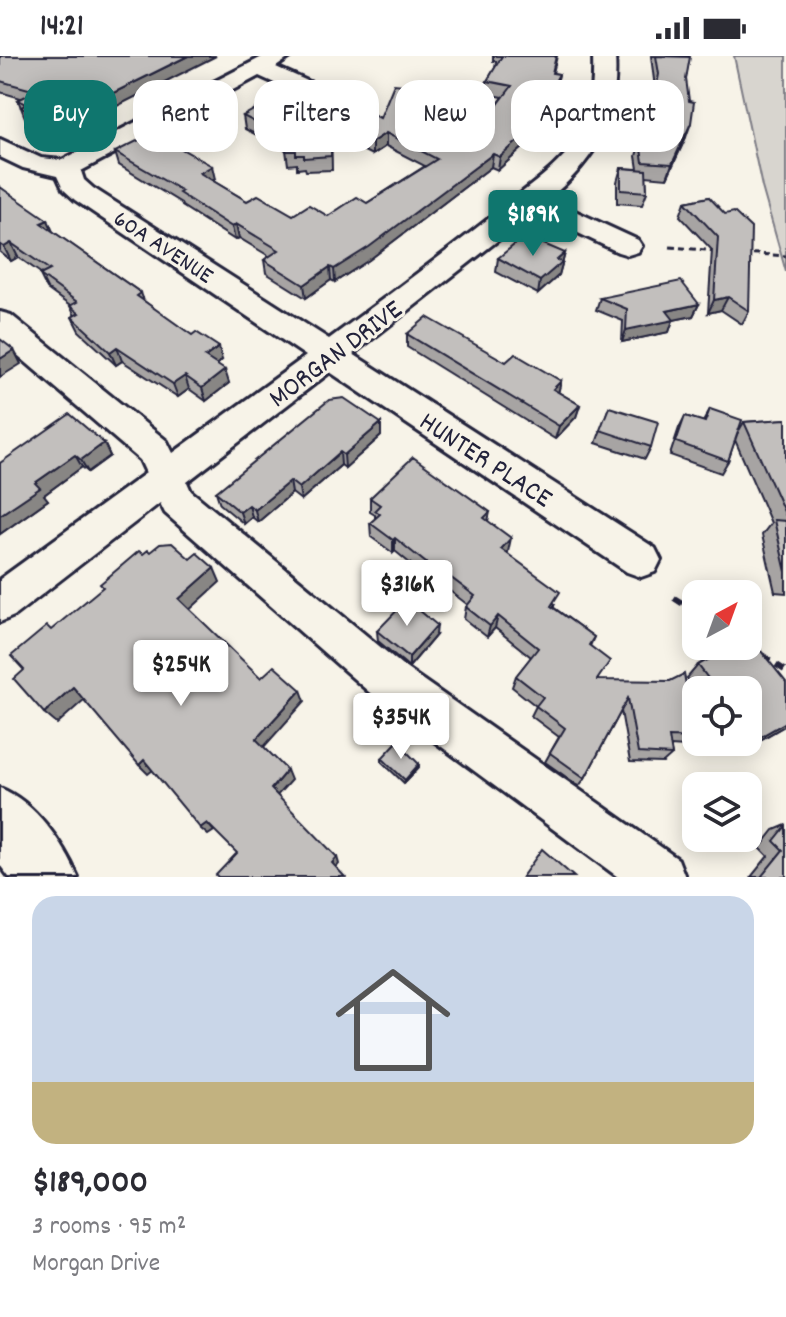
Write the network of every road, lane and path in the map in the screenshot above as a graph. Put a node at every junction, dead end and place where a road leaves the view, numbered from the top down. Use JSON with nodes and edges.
{"nodes":[{"id":1,"x":281,"y":56,"type":"edge"},
{"id":2,"x":604,"y":56,"type":"edge"},
{"id":3,"x":259,"y":68,"type":"junction"},
{"id":4,"x":286,"y":80,"type":"edge"},
{"id":5,"x":0,"y":146,"type":"edge"},
{"id":6,"x":67,"y":168,"type":"junction"},
{"id":7,"x":529,"y":200,"type":"junction"},
{"id":8,"x":628,"y":246,"type":"dead end"},
{"id":9,"x":670,"y":247,"type":"dead end"},
{"id":10,"x":728,"y":252,"type":"edge"},
{"id":11,"x":742,"y":253,"type":"edge"},
{"id":12,"x":786,"y":256,"type":"edge"},
{"id":13,"x":0,"y":323,"type":"edge"},
{"id":14,"x":332,"y":355,"type":"junction"},
{"id":15,"x":166,"y":476,"type":"junction"},
{"id":16,"x":641,"y":560,"type":"dead end"},
{"id":17,"x":674,"y":598,"type":"dead end"},
{"id":18,"x":0,"y":603,"type":"edge"},
{"id":19,"x":682,"y":603,"type":"edge"},
{"id":20,"x":762,"y":655,"type":"edge"},
{"id":21,"x":786,"y":671,"type":"edge"},
{"id":22,"x":0,"y":817,"type":"edge"},
{"id":23,"x":47,"y":877,"type":"edge"},
{"id":24,"x":660,"y":877,"type":"edge"}],
"edges":[{"from":1,"to":3,"type":"street"},
{"from":2,"to":7,"type":"street","name":"MORGAN DRIVE"},
{"from":3,"to":4,"type":"street"},
{"from":3,"to":6,"type":"street"},
{"from":5,"to":6,"type":"street"},
{"from":6,"to":14,"type":"street","name":"60A AVENUE"},
{"from":7,"to":8,"type":"street"},
{"from":7,"to":14,"type":"street","name":"MORGAN DRIVE"},
{"from":9,"to":10,"type":"path"},
{"from":11,"to":12,"type":"path"},
{"from":13,"to":15,"type":"street"},
{"from":14,"to":15,"type":"street","name":"MORGAN DRIVE"},
{"from":14,"to":16,"type":"street","name":"HUNTER PLACE"},
{"from":15,"to":18,"type":"street","name":"MORGAN DRIVE"},
{"from":15,"to":24,"type":"street"},
{"from":17,"to":19,"type":"path"},
{"from":20,"to":21,"type":"path"},
{"from":22,"to":23,"type":"main road"}]}
